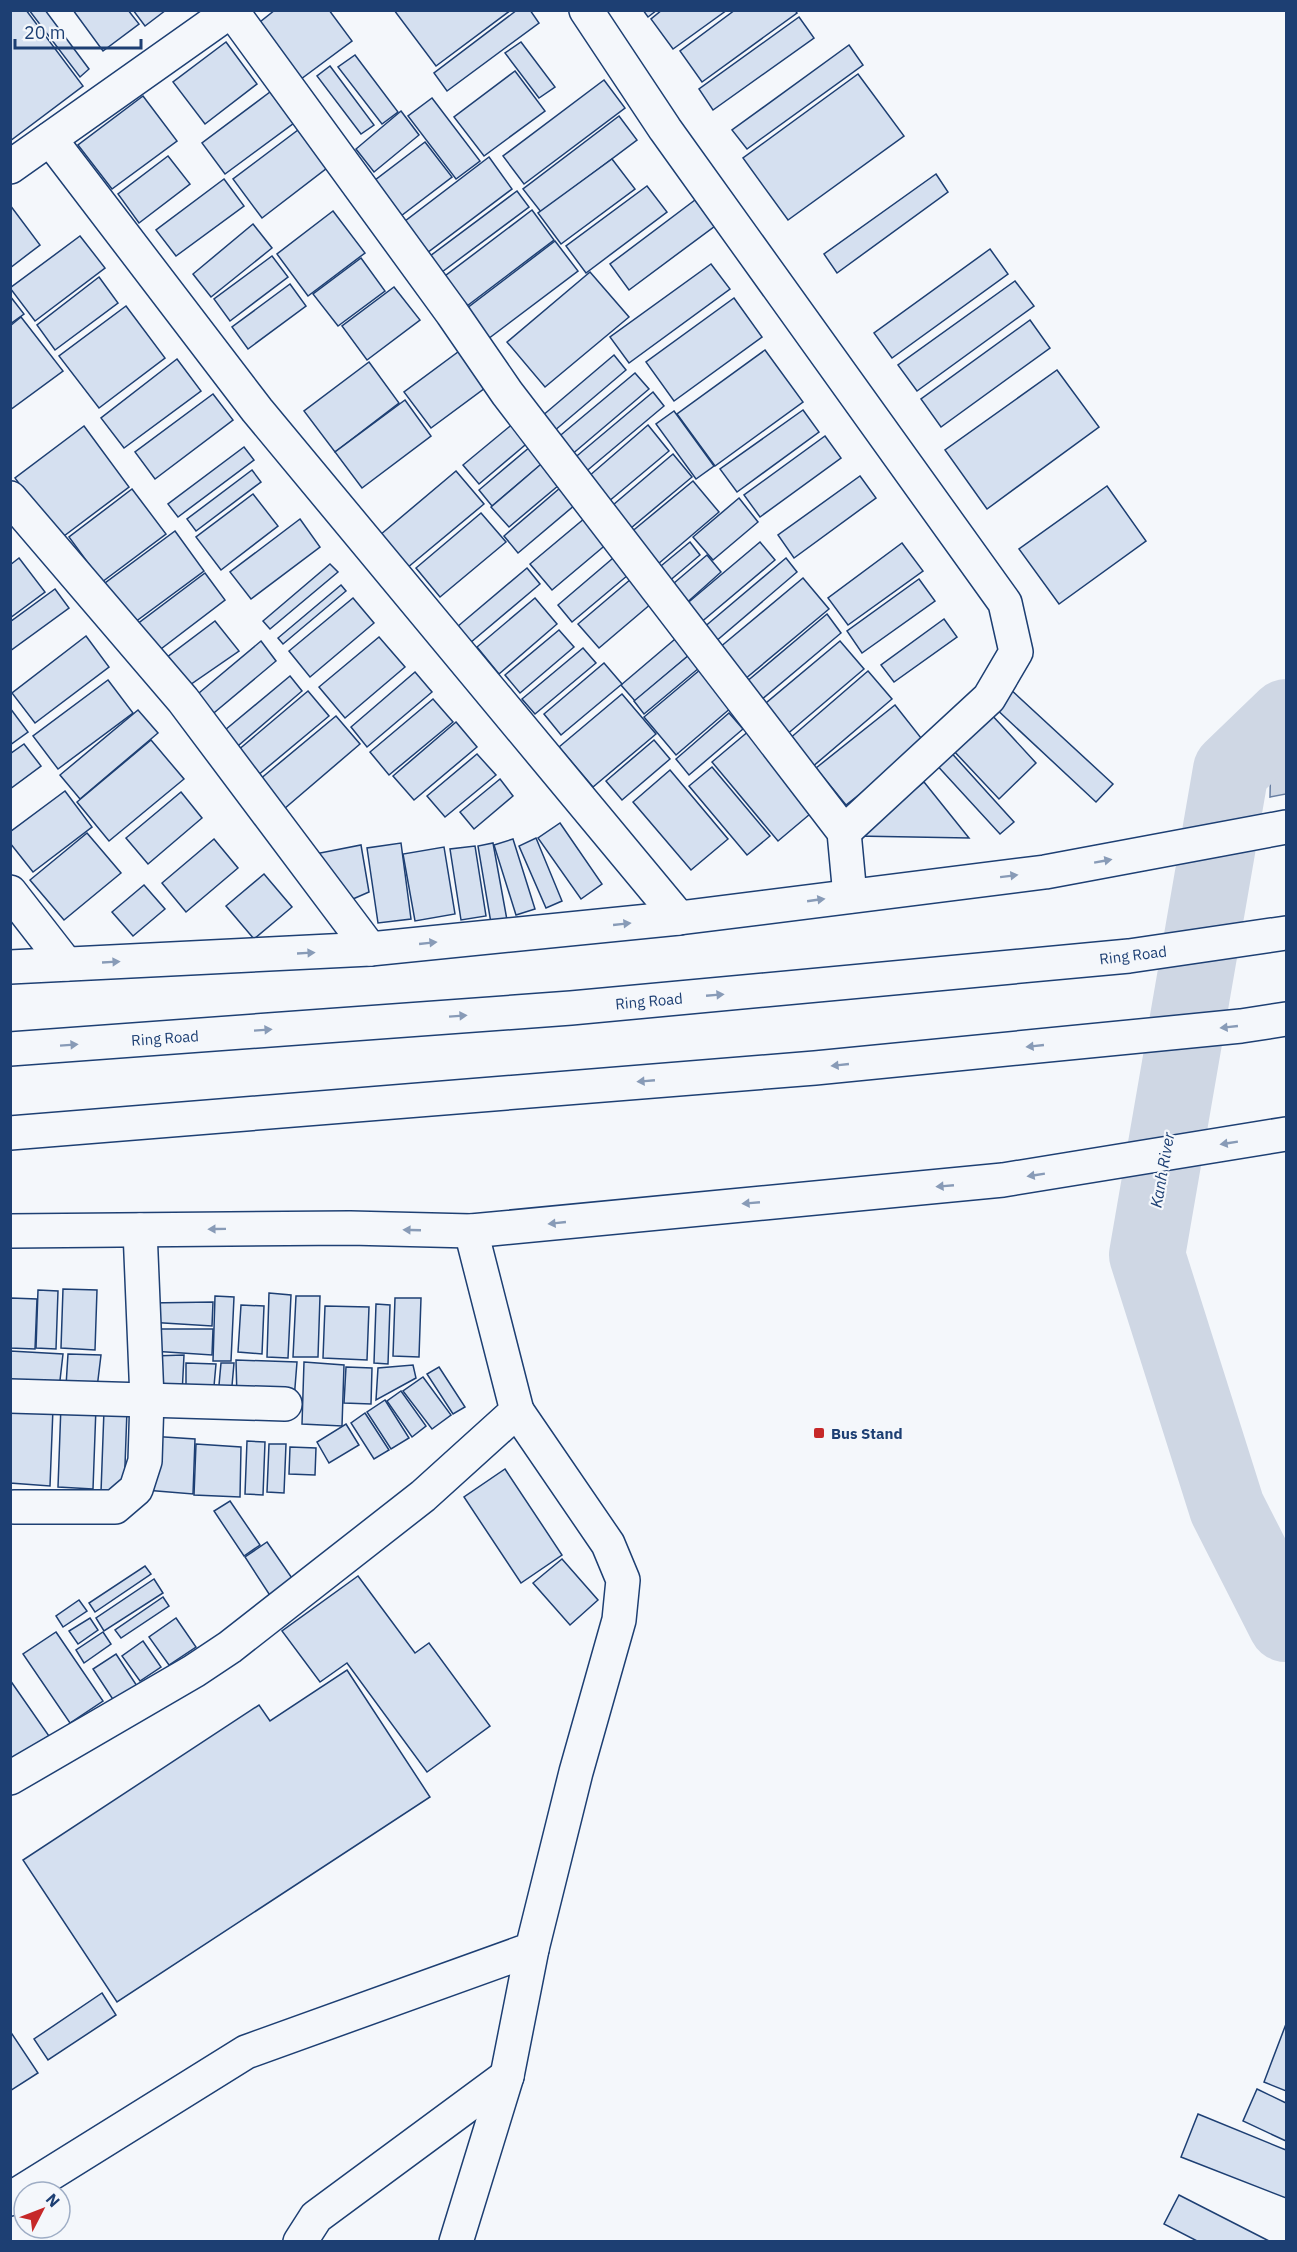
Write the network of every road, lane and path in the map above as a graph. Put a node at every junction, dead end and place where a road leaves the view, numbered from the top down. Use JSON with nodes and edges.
{"nodes":[{"id":1,"x":586,"y":10,"type":"edge"},
{"id":2,"x":232,"y":11,"type":"edge"},
{"id":3,"x":50,"y":139,"type":"junction"},
{"id":4,"x":10,"y":167,"type":"edge"},
{"id":5,"x":10,"y":498,"type":"edge"},
{"id":6,"x":1287,"y":827,"type":"edge"},
{"id":7,"x":844,"y":832,"type":"junction"},
{"id":8,"x":10,"y":892,"type":"edge"},
{"id":9,"x":850,"y":896,"type":"junction"},
{"id":10,"x":679,"y":918,"type":"junction"},
{"id":11,"x":1287,"y":933,"type":"edge"},
{"id":12,"x":370,"y":949,"type":"junction"},
{"id":13,"x":66,"y":964,"type":"junction"},
{"id":14,"x":10,"y":967,"type":"edge"},
{"id":15,"x":1287,"y":1019,"type":"edge"},
{"id":16,"x":10,"y":1049,"type":"edge"},
{"id":17,"x":10,"y":1133,"type":"edge"},
{"id":18,"x":1287,"y":1134,"type":"edge"},
{"id":19,"x":141,"y":1230,"type":"junction"},
{"id":20,"x":471,"y":1231,"type":"junction"},
{"id":21,"x":10,"y":1232,"type":"edge"},
{"id":22,"x":10,"y":1396,"type":"edge"},
{"id":23,"x":147,"y":1399,"type":"junction"},
{"id":24,"x":285,"y":1404,"type":"dead end"},
{"id":25,"x":517,"y":1412,"type":"junction"},
{"id":26,"x":12,"y":1508,"type":"edge"},
{"id":27,"x":10,"y":1778,"type":"edge"},
{"id":28,"x":532,"y":1949,"type":"junction"},
{"id":29,"x":507,"y":2076,"type":"junction"},
{"id":30,"x":10,"y":2199,"type":"edge"},
{"id":31,"x":300,"y":2241,"type":"edge"},
{"id":32,"x":456,"y":2241,"type":"edge"}],
"edges":[{"from":1,"to":7,"type":"main road"},
{"from":2,"to":3,"type":"main road"},
{"from":2,"to":7,"type":"main road"},
{"from":3,"to":4,"type":"main road"},
{"from":3,"to":10,"type":"main road"},
{"from":5,"to":12,"type":"main road"},
{"from":9,"to":6,"type":"main road","one_way":true},
{"from":7,"to":9,"type":"main road"},
{"from":8,"to":13,"type":"main road"},
{"from":10,"to":9,"type":"main road","one_way":true},
{"from":12,"to":10,"type":"main road","one_way":true},
{"from":16,"to":11,"type":"main road","name":"Ring Road","one_way":true},
{"from":13,"to":12,"type":"main road","one_way":true},
{"from":13,"to":14,"type":"main road"},
{"from":15,"to":17,"type":"main road","one_way":true},
{"from":18,"to":20,"type":"main road","one_way":true},
{"from":20,"to":19,"type":"main road","one_way":true},
{"from":19,"to":21,"type":"main road"},
{"from":19,"to":23,"type":"main road"},
{"from":20,"to":25,"type":"main road"},
{"from":22,"to":23,"type":"main road"},
{"from":23,"to":24,"type":"main road"},
{"from":23,"to":26,"type":"main road"},
{"from":25,"to":27,"type":"main road"},
{"from":25,"to":28,"type":"main road"},
{"from":28,"to":29,"type":"main road"},
{"from":28,"to":30,"type":"main road"},
{"from":29,"to":31,"type":"main road"},
{"from":29,"to":32,"type":"main road"}]}
